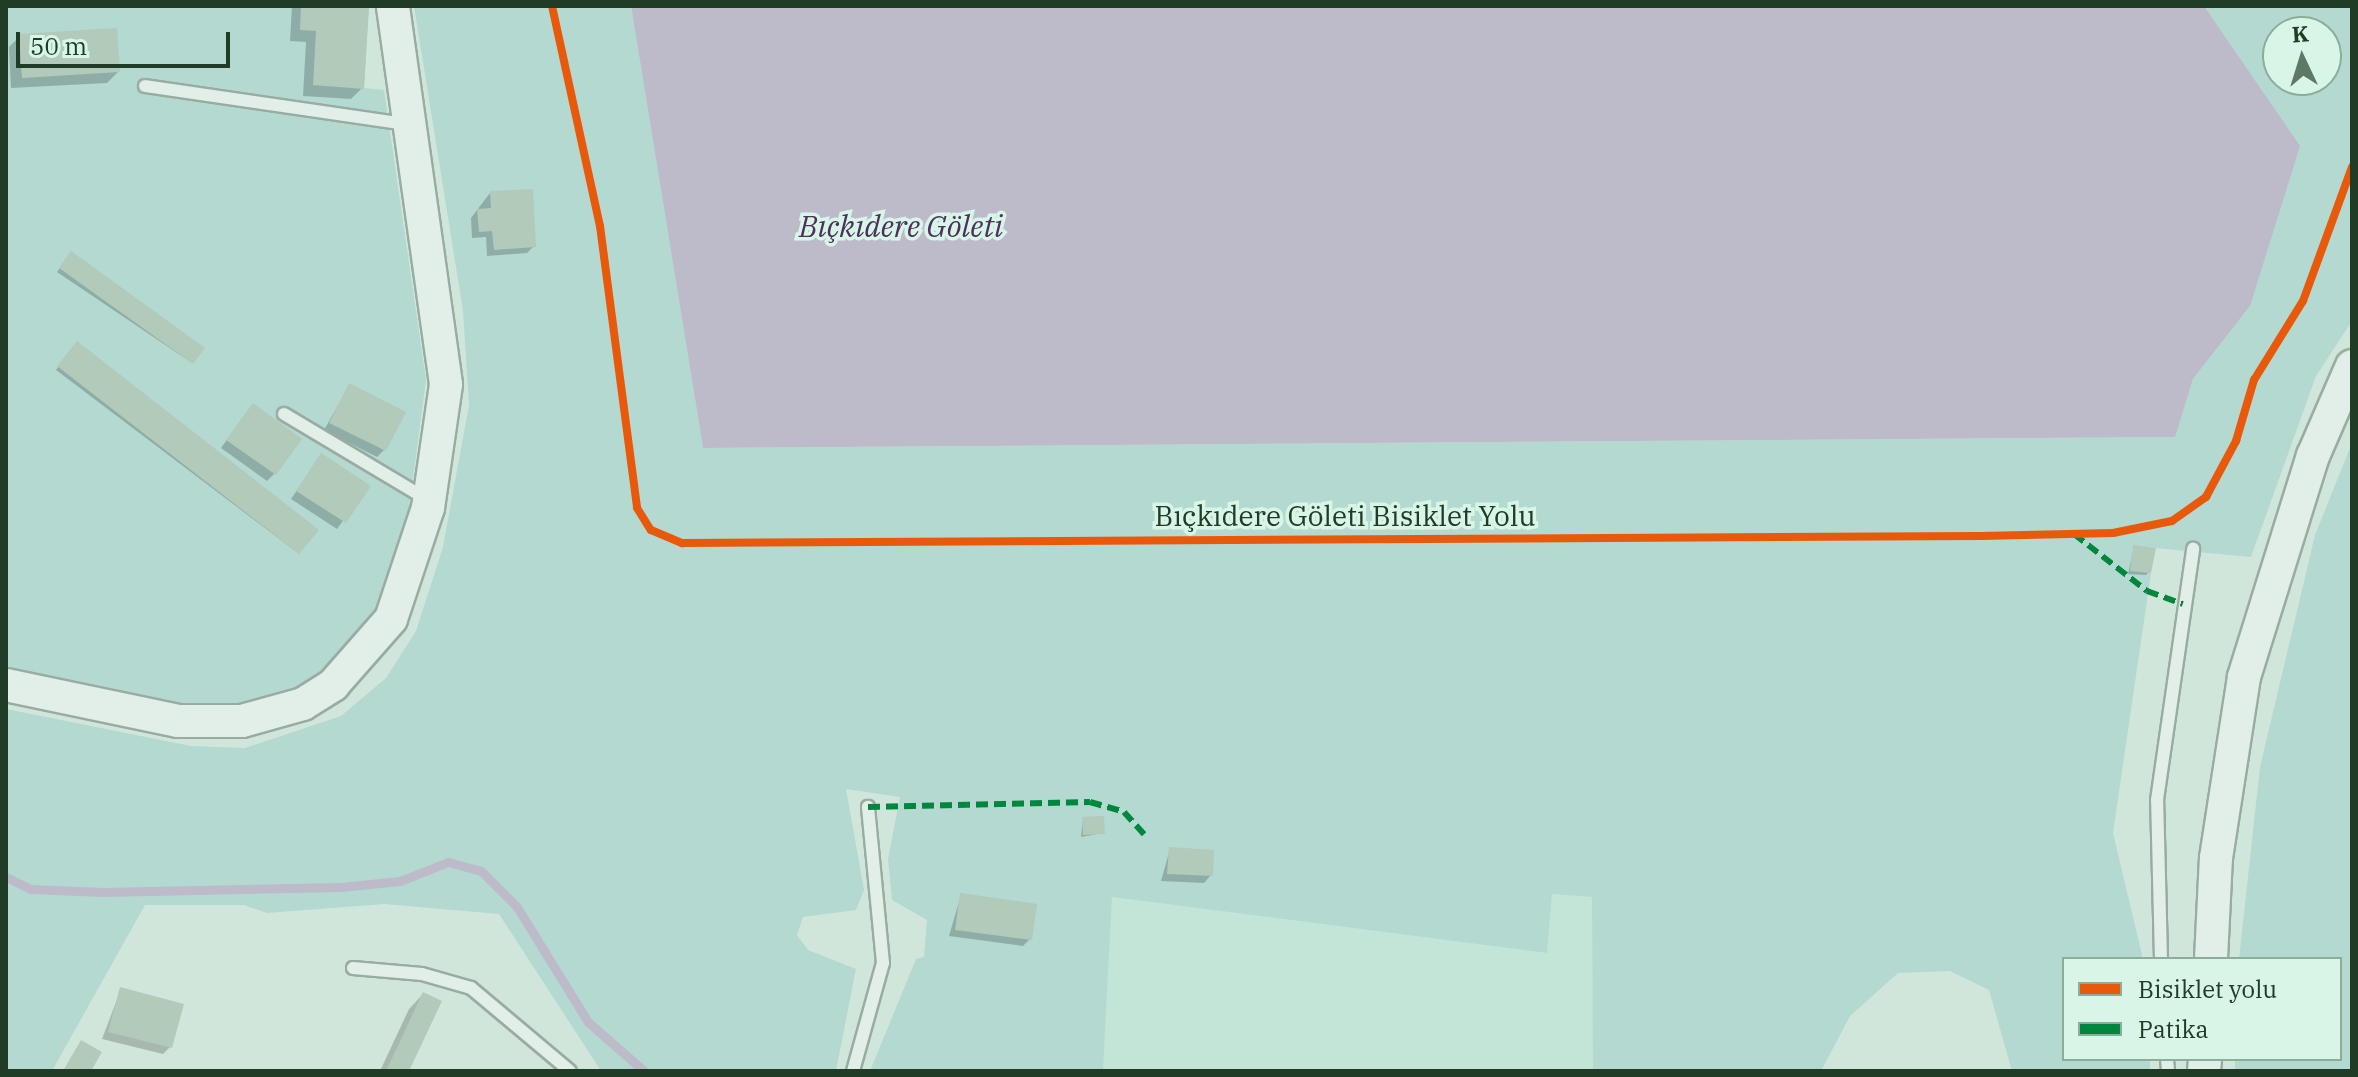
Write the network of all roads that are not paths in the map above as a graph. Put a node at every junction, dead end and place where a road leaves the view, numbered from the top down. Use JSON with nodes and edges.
{"nodes":[{"id":1,"x":393,"y":6,"type":"edge"},
{"id":2,"x":145,"y":86,"type":"dead end"},
{"id":3,"x":410,"y":125,"type":"junction"},
{"id":4,"x":2352,"y":366,"type":"edge"},
{"id":5,"x":284,"y":414,"type":"dead end"},
{"id":6,"x":429,"y":500,"type":"junction"},
{"id":7,"x":2193,"y":549,"type":"dead end"},
{"id":8,"x":6,"y":685,"type":"edge"},
{"id":9,"x":868,"y":807,"type":"dead end"},
{"id":10,"x":2161,"y":957,"type":"edge"},
{"id":11,"x":2211,"y":957,"type":"edge"},
{"id":12,"x":353,"y":968,"type":"dead end"},
{"id":13,"x":570,"y":1071,"type":"edge"},
{"id":14,"x":853,"y":1071,"type":"edge"}],
"edges":[{"from":1,"to":3,"type":"street"},
{"from":2,"to":3,"type":"lane"},
{"from":3,"to":6,"type":"street"},
{"from":4,"to":11,"type":"street"},
{"from":5,"to":6,"type":"lane"},
{"from":6,"to":8,"type":"street"},
{"from":7,"to":10,"type":"lane"},
{"from":9,"to":14,"type":"lane"},
{"from":12,"to":13,"type":"lane"}]}
